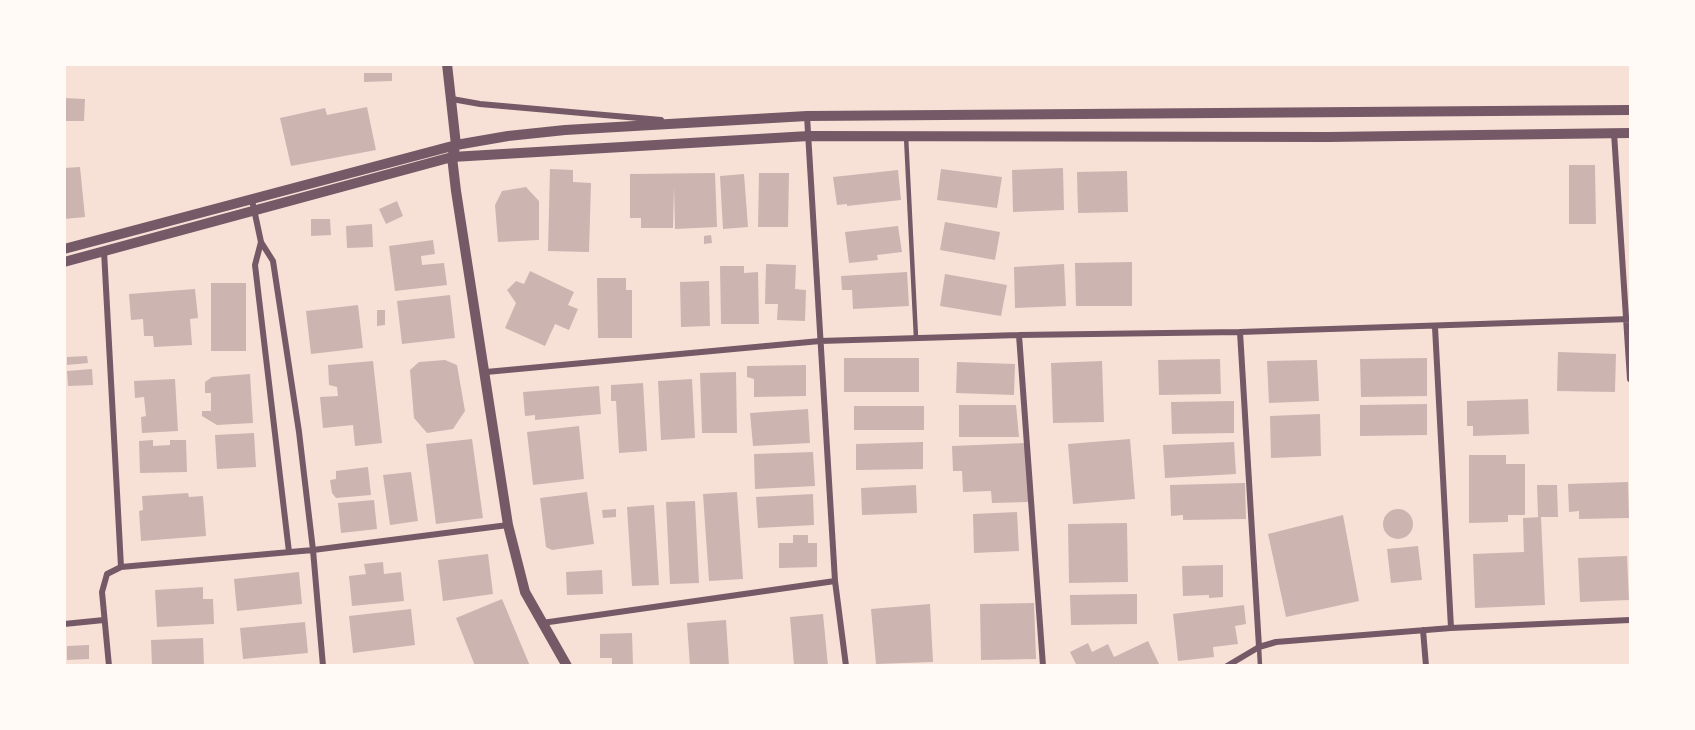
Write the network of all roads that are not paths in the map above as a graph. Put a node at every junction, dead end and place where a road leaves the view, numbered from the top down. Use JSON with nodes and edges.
{"nodes":[{"id":1,"x":447,"y":64,"type":"edge"},
{"id":2,"x":452,"y":99,"type":"junction"},
{"id":3,"x":1630,"y":110,"type":"edge"},
{"id":4,"x":807,"y":116,"type":"junction"},
{"id":5,"x":691,"y":123,"type":"junction"},
{"id":6,"x":1614,"y":133,"type":"junction"},
{"id":7,"x":1630,"y":133,"type":"edge"},
{"id":8,"x":809,"y":136,"type":"junction"},
{"id":9,"x":906,"y":136,"type":"junction"},
{"id":10,"x":456,"y":145,"type":"junction"},
{"id":11,"x":452,"y":157,"type":"junction"},
{"id":12,"x":253,"y":205,"type":"junction"},
{"id":13,"x":261,"y":242,"type":"junction"},
{"id":14,"x":64,"y":249,"type":"edge"},
{"id":15,"x":104,"y":251,"type":"junction"},
{"id":16,"x":64,"y":261,"type":"edge"},
{"id":17,"x":1629,"y":319,"type":"edge"},
{"id":18,"x":1435,"y":327,"type":"junction"},
{"id":19,"x":1240,"y":332,"type":"junction"},
{"id":20,"x":1019,"y":335,"type":"junction"},
{"id":21,"x":916,"y":338,"type":"junction"},
{"id":22,"x":820,"y":341,"type":"junction"},
{"id":23,"x":486,"y":372,"type":"junction"},
{"id":24,"x":1630,"y":379,"type":"edge"},
{"id":25,"x":508,"y":525,"type":"junction"},
{"id":26,"x":313,"y":550,"type":"junction"},
{"id":27,"x":290,"y":552,"type":"junction"},
{"id":28,"x":121,"y":567,"type":"junction"},
{"id":29,"x":835,"y":581,"type":"junction"},
{"id":30,"x":104,"y":620,"type":"junction"},
{"id":31,"x":1630,"y":620,"type":"edge"},
{"id":32,"x":541,"y":623,"type":"junction"},
{"id":33,"x":64,"y":624,"type":"edge"},
{"id":34,"x":1451,"y":628,"type":"junction"},
{"id":35,"x":1424,"y":630,"type":"junction"},
{"id":36,"x":1259,"y":647,"type":"junction"},
{"id":37,"x":109,"y":666,"type":"edge"},
{"id":38,"x":323,"y":666,"type":"edge"},
{"id":39,"x":567,"y":666,"type":"edge"},
{"id":40,"x":846,"y":666,"type":"edge"},
{"id":41,"x":1043,"y":666,"type":"edge"},
{"id":42,"x":1227,"y":666,"type":"edge"},
{"id":43,"x":1260,"y":666,"type":"edge"},
{"id":44,"x":1426,"y":666,"type":"edge"}],
"edges":[{"from":1,"to":2,"type":"street"},
{"from":2,"to":5,"type":"street"},
{"from":2,"to":10,"type":"street"},
{"from":3,"to":4,"type":"street"},
{"from":4,"to":5,"type":"street"},
{"from":4,"to":8,"type":"street"},
{"from":5,"to":10,"type":"street"},
{"from":6,"to":7,"type":"street"},
{"from":6,"to":9,"type":"street"},
{"from":6,"to":17,"type":"street"},
{"from":8,"to":9,"type":"street"},
{"from":8,"to":11,"type":"street"},
{"from":8,"to":22,"type":"street"},
{"from":9,"to":21,"type":"lane"},
{"from":10,"to":11,"type":"street"},
{"from":10,"to":12,"type":"street"},
{"from":11,"to":12,"type":"street"},
{"from":11,"to":23,"type":"street"},
{"from":12,"to":13,"type":"street"},
{"from":12,"to":14,"type":"street"},
{"from":12,"to":15,"type":"street"},
{"from":13,"to":26,"type":"street"},
{"from":13,"to":27,"type":"street"},
{"from":15,"to":16,"type":"street"},
{"from":15,"to":28,"type":"street"},
{"from":17,"to":18,"type":"street"},
{"from":17,"to":24,"type":"street"},
{"from":18,"to":19,"type":"street"},
{"from":18,"to":34,"type":"street"},
{"from":19,"to":20,"type":"street"},
{"from":19,"to":36,"type":"street"},
{"from":20,"to":21,"type":"street"},
{"from":20,"to":41,"type":"street"},
{"from":21,"to":22,"type":"street"},
{"from":22,"to":23,"type":"street"},
{"from":22,"to":29,"type":"street"},
{"from":23,"to":25,"type":"street"},
{"from":25,"to":26,"type":"street"},
{"from":25,"to":32,"type":"street"},
{"from":26,"to":27,"type":"street"},
{"from":26,"to":38,"type":"street"},
{"from":27,"to":28,"type":"street"},
{"from":28,"to":30,"type":"street"},
{"from":29,"to":32,"type":"street"},
{"from":29,"to":40,"type":"street"},
{"from":30,"to":33,"type":"street"},
{"from":30,"to":37,"type":"street"},
{"from":31,"to":34,"type":"street"},
{"from":32,"to":39,"type":"street"},
{"from":34,"to":35,"type":"street"},
{"from":35,"to":36,"type":"street"},
{"from":35,"to":44,"type":"street"},
{"from":36,"to":42,"type":"street"},
{"from":36,"to":43,"type":"lane"}]}
